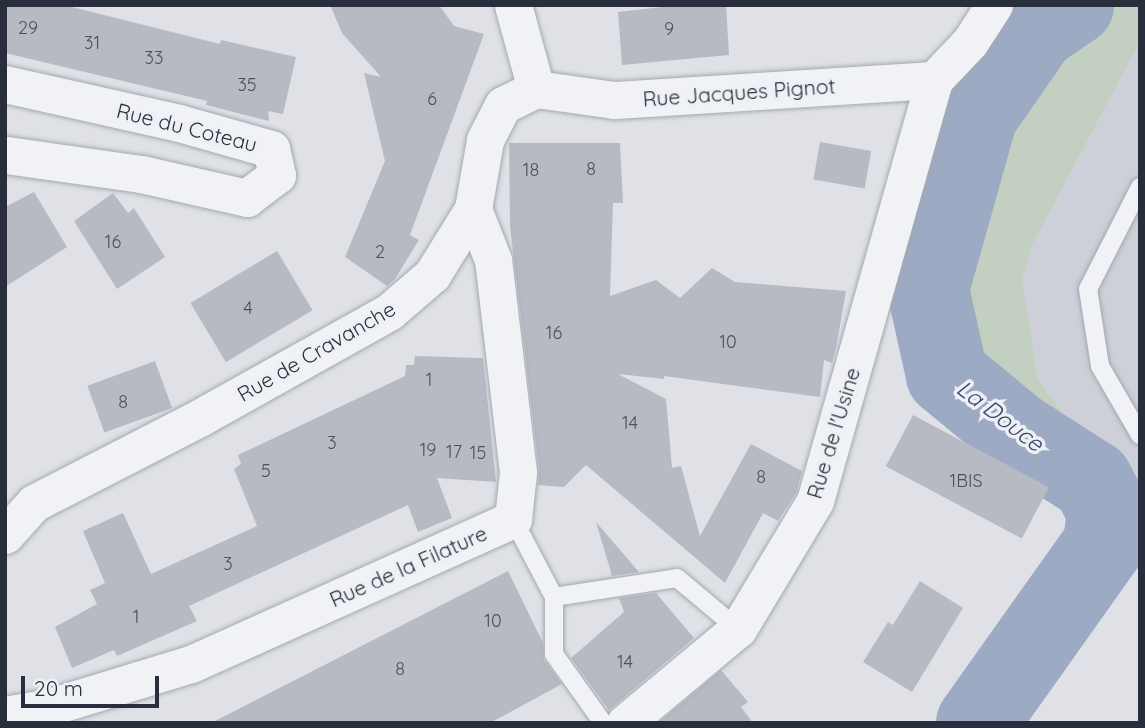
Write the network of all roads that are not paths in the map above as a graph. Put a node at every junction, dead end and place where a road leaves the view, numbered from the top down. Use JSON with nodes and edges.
{"nodes":[{"id":1,"x":513,"y":5,"type":"edge"},
{"id":2,"x":994,"y":5,"type":"edge"},
{"id":3,"x":934,"y":80,"type":"junction"},
{"id":4,"x":5,"y":84,"type":"edge"},
{"id":5,"x":536,"y":89,"type":"junction"},
{"id":6,"x":5,"y":155,"type":"edge"},
{"id":7,"x":1140,"y":187,"type":"edge"},
{"id":8,"x":472,"y":209,"type":"junction"},
{"id":9,"x":1140,"y":435,"type":"edge"},
{"id":10,"x":513,"y":519,"type":"junction"},
{"id":11,"x":5,"y":535,"type":"edge"},
{"id":12,"x":554,"y":597,"type":"junction"},
{"id":13,"x":738,"y":629,"type":"junction"},
{"id":14,"x":5,"y":715,"type":"edge"},
{"id":15,"x":603,"y":723,"type":"edge"},
{"id":16,"x":625,"y":723,"type":"edge"}],
"edges":[{"from":1,"to":5,"type":"street"},
{"from":2,"to":3,"type":"street"},
{"from":3,"to":5,"type":"street","name":"Rue Jacques Pignot"},
{"from":3,"to":13,"type":"street","name":"Rue de l'Usine"},
{"from":4,"to":6,"type":"street","name":"Rue du Coteau"},
{"from":5,"to":8,"type":"street","name":"Rue de Cravanche"},
{"from":7,"to":9,"type":"lane"},
{"from":8,"to":10,"type":"street","name":"Rue de la Filature"},
{"from":8,"to":11,"type":"street","name":"Rue de Cravanche"},
{"from":10,"to":12,"type":"lane"},
{"from":10,"to":14,"type":"street","name":"Rue de la Filature"},
{"from":12,"to":13,"type":"lane"},
{"from":12,"to":15,"type":"lane"},
{"from":13,"to":16,"type":"street","name":"Rue de l'Usine"}]}
